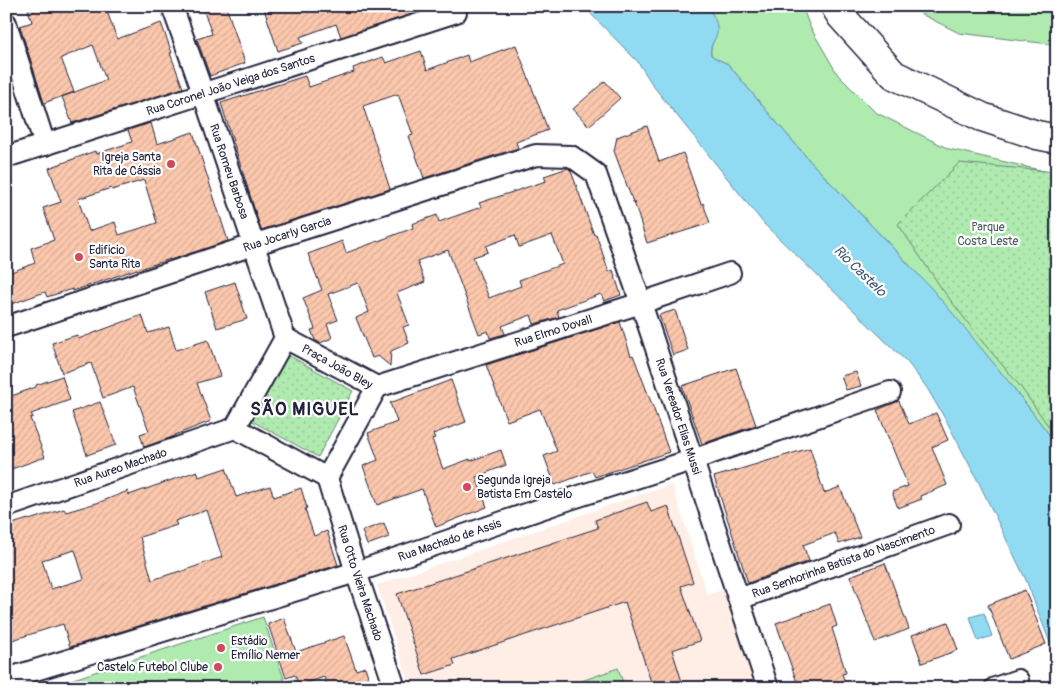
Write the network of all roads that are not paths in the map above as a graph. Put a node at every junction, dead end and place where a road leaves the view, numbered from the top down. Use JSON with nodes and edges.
{"nodes":[{"id":1,"x":172,"y":6,"type":"edge"},
{"id":2,"x":835,"y":6,"type":"edge"},
{"id":3,"x":456,"y":12,"type":"dead end"},
{"id":4,"x":6,"y":23,"type":"edge"},
{"id":5,"x":202,"y":94,"type":"junction"},
{"id":6,"x":1057,"y":139,"type":"edge"},
{"id":7,"x":45,"y":145,"type":"junction"},
{"id":8,"x":571,"y":156,"type":"joint"},
{"id":9,"x":6,"y":157,"type":"edge"},
{"id":10,"x":253,"y":246,"type":"junction"},
{"id":11,"x":730,"y":273,"type":"dead end"},
{"id":12,"x":641,"y":303,"type":"junction"},
{"id":13,"x":6,"y":327,"type":"edge"},
{"id":14,"x":285,"y":338,"type":"junction"},
{"id":15,"x":377,"y":387,"type":"junction"},
{"id":16,"x":890,"y":392,"type":"dead end"},
{"id":17,"x":235,"y":428,"type":"junction"},
{"id":18,"x":692,"y":460,"type":"junction"},
{"id":19,"x":327,"y":478,"type":"junction"},
{"id":20,"x":6,"y":507,"type":"edge"},
{"id":21,"x":949,"y":524,"type":"dead end"},
{"id":22,"x":356,"y":572,"type":"junction"},
{"id":23,"x":739,"y":599,"type":"junction"},
{"id":24,"x":6,"y":679,"type":"edge"},
{"id":25,"x":1018,"y":680,"type":"dead end"},
{"id":26,"x":395,"y":688,"type":"edge"},
{"id":27,"x":768,"y":688,"type":"edge"},
{"id":28,"x":995,"y":688,"type":"edge"}],
"edges":[{"from":1,"to":5,"type":"street","name":"Rua Romeu Barbosa"},
{"from":2,"to":6,"type":"main road"},
{"from":3,"to":5,"type":"street","name":"Rua Coronel João Veiga dos Santos"},
{"from":4,"to":7,"type":"street"},
{"from":5,"to":7,"type":"street","name":"Rua Coronel João Veiga dos Santos"},
{"from":5,"to":10,"type":"street","name":"Rua Romeu Barbosa"},
{"from":7,"to":9,"type":"street","name":"Rua Coronel João Veiga dos Santos"},
{"from":8,"to":10,"type":"street","name":"Rua Jocarly Garcia"},
{"from":8,"to":12,"type":"street","name":"Rua Vereador Elias Mussi"},
{"from":10,"to":13,"type":"street","name":"Rua Jocarly Garcia"},
{"from":10,"to":14,"type":"street","name":"Rua Romeu Barbosa"},
{"from":11,"to":12,"type":"street","name":"Rua Elmo Dovall"},
{"from":12,"to":15,"type":"street","name":"Rua Elmo Dovall"},
{"from":12,"to":18,"type":"street","name":"Rua Vereador Elias Mussi"},
{"from":14,"to":15,"type":"street","name":"Praça João Bley"},
{"from":14,"to":17,"type":"street"},
{"from":15,"to":19,"type":"street","name":"Praça João Bley"},
{"from":16,"to":18,"type":"street","name":"Rua Machado de Assis"},
{"from":17,"to":19,"type":"street"},
{"from":17,"to":20,"type":"street","name":"Rua Aureo Machado"},
{"from":18,"to":22,"type":"street","name":"Rua Machado de Assis"},
{"from":18,"to":23,"type":"street","name":"Rua Vereador Elias Mussi"},
{"from":19,"to":22,"type":"street","name":"Rua Otto Vieira Machado"},
{"from":21,"to":23,"type":"street","name":"Rua Senhorinha Batista do Nascimento"},
{"from":22,"to":24,"type":"street","name":"Rua Machado de Assis"},
{"from":22,"to":26,"type":"street","name":"Rua Otto Vieira Machado"},
{"from":23,"to":27,"type":"street","name":"Rua Vereador Elias Mussi"},
{"from":25,"to":28,"type":"street"}]}
